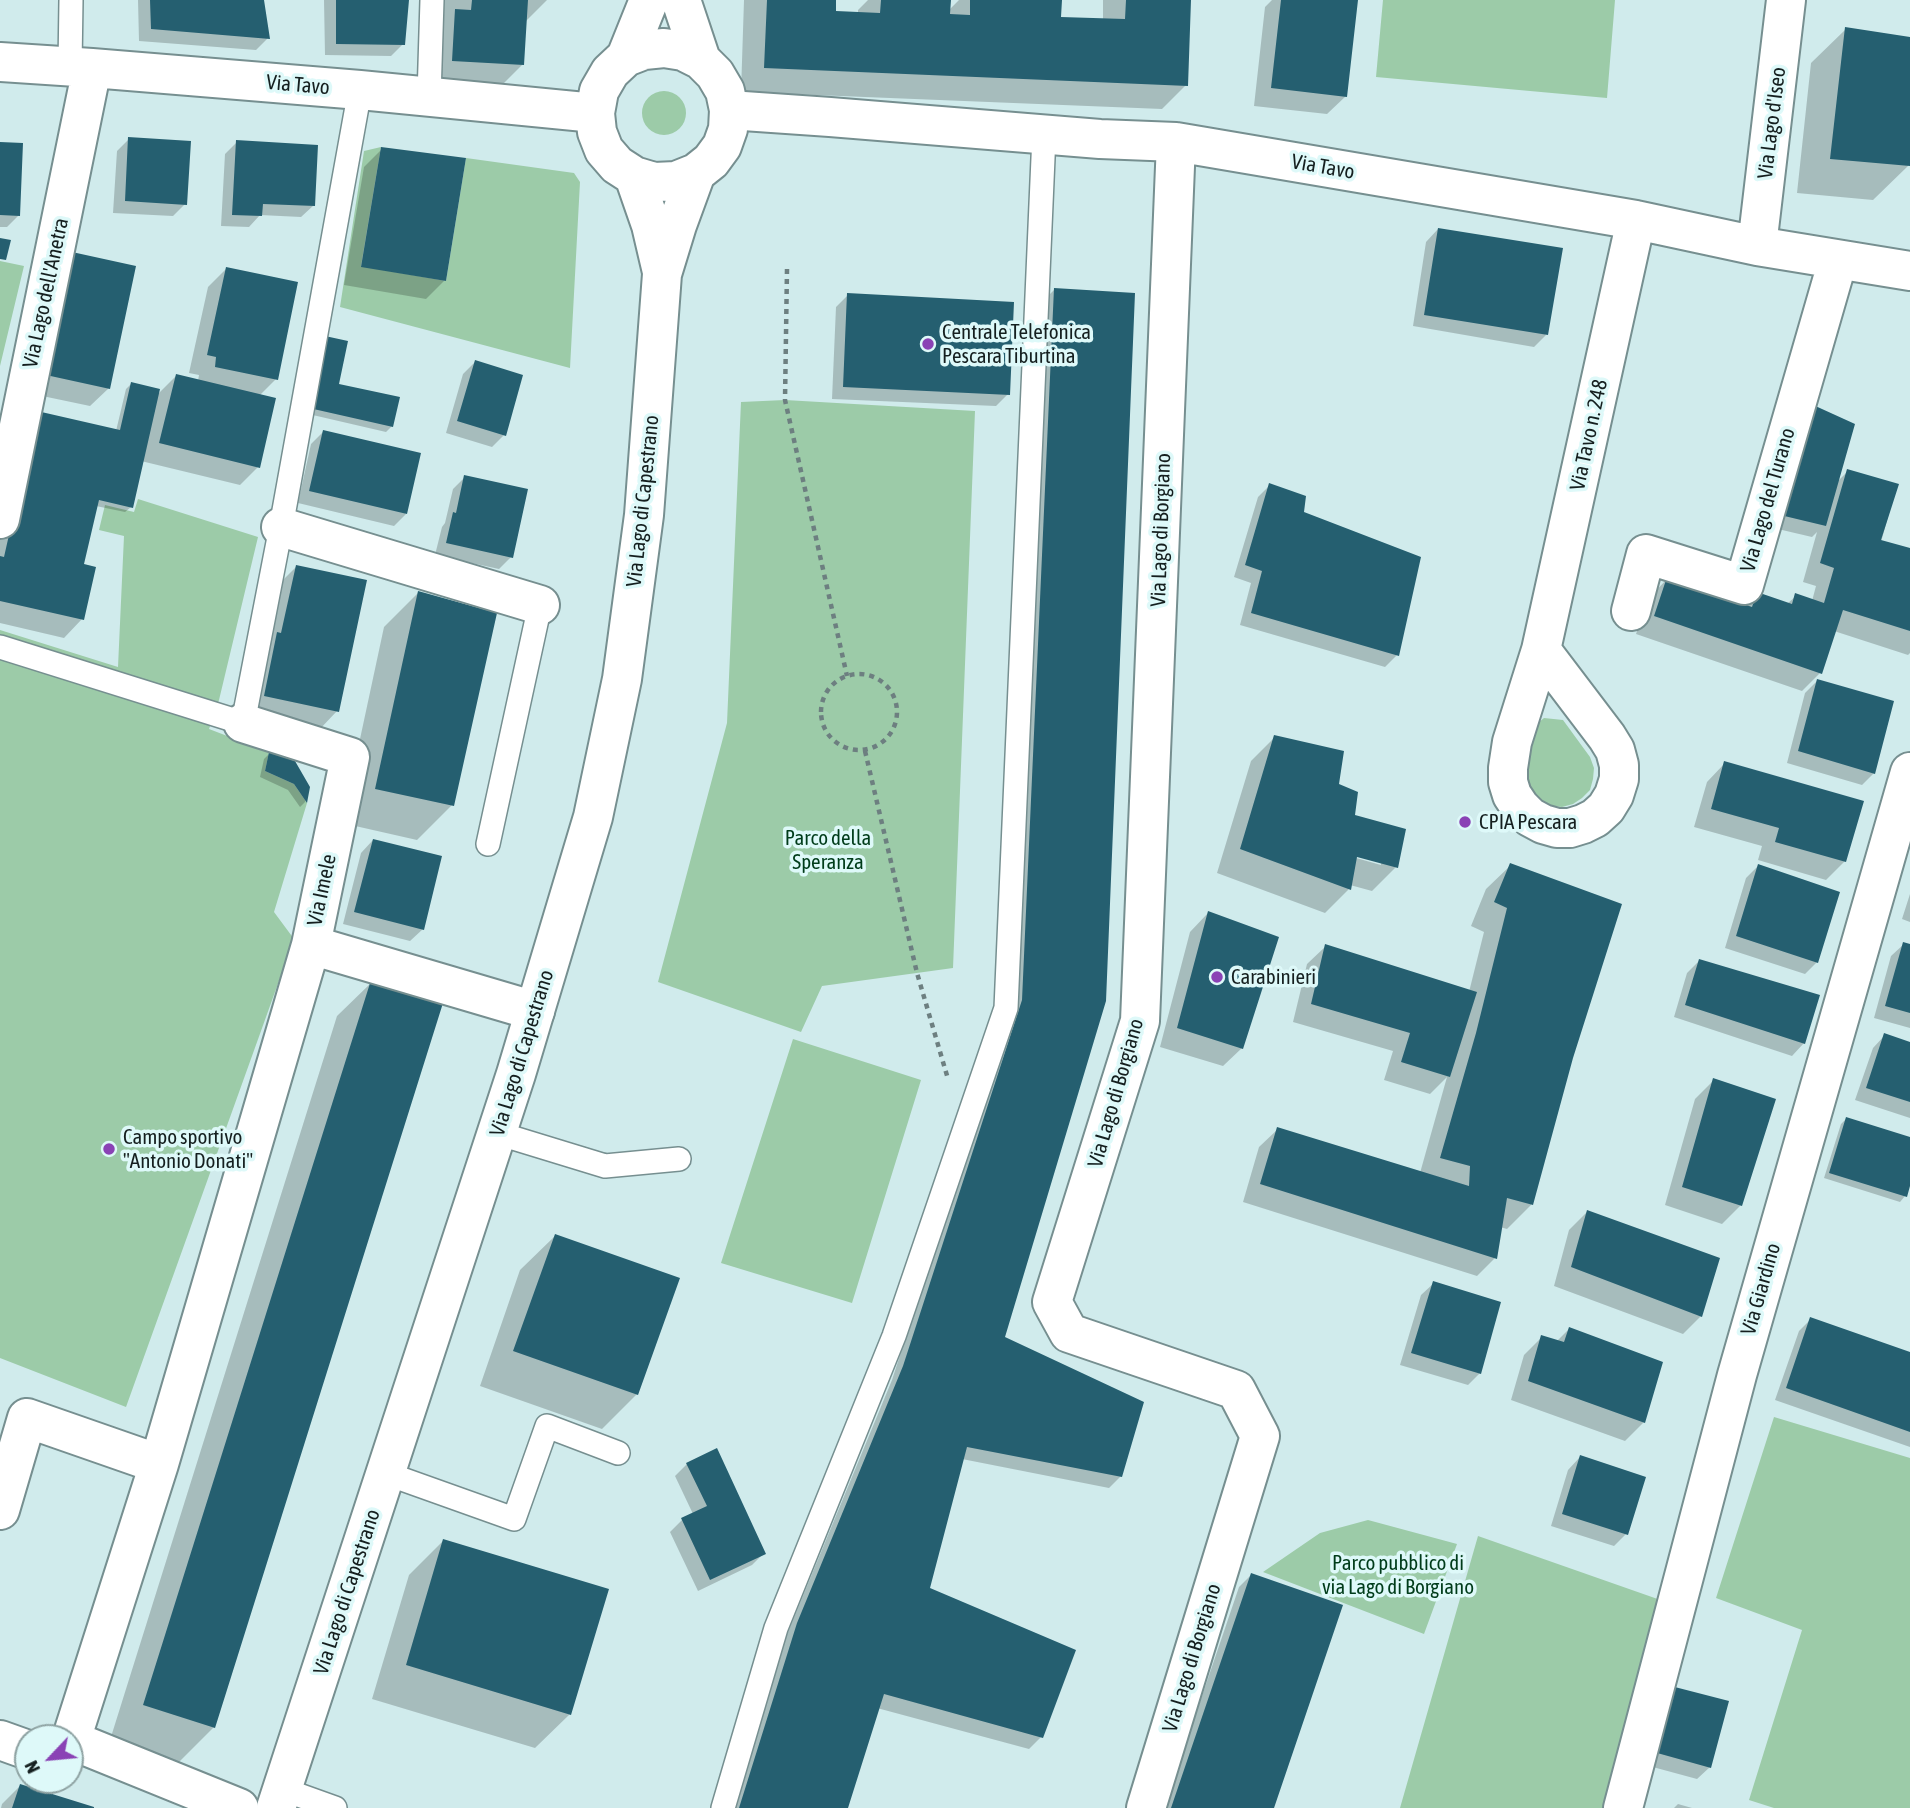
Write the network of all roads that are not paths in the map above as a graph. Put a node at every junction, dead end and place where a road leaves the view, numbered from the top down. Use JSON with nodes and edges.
{"nodes":[{"id":1,"x":71,"y":0,"type":"edge"},
{"id":2,"x":432,"y":0,"type":"edge"},
{"id":3,"x":649,"y":0,"type":"edge"},
{"id":4,"x":681,"y":0,"type":"edge"},
{"id":5,"x":1786,"y":0,"type":"edge"},
{"id":6,"x":626,"y":57,"type":"junction"},
{"id":7,"x":701,"y":60,"type":"junction"},
{"id":8,"x":0,"y":62,"type":"edge"},
{"id":9,"x":81,"y":67,"type":"junction"},
{"id":10,"x":360,"y":90,"type":"junction"},
{"id":11,"x":429,"y":97,"type":"junction"},
{"id":12,"x":729,"y":110,"type":"junction"},
{"id":13,"x":595,"y":113,"type":"junction"},
{"id":14,"x":1044,"y":135,"type":"junction"},
{"id":15,"x":1176,"y":142,"type":"junction"},
{"id":16,"x":696,"y":173,"type":"junction"},
{"id":17,"x":634,"y":176,"type":"junction"},
{"id":18,"x":1636,"y":220,"type":"junction"},
{"id":19,"x":1757,"y":246,"type":"junction"},
{"id":20,"x":1838,"y":260,"type":"junction"},
{"id":21,"x":1910,"y":271,"type":"edge"},
{"id":22,"x":662,"y":274,"type":"junction"},
{"id":23,"x":0,"y":519,"type":"edge"},
{"id":24,"x":281,"y":527,"type":"junction"},
{"id":25,"x":540,"y":605,"type":"joint"},
{"id":26,"x":1631,"y":611,"type":"dead end"},
{"id":27,"x":0,"y":647,"type":"edge"},
{"id":28,"x":1541,"y":650,"type":"dead end"},
{"id":29,"x":243,"y":723,"type":"junction"},
{"id":30,"x":1910,"y":772,"type":"edge"},
{"id":31,"x":488,"y":845,"type":"dead end"},
{"id":32,"x":311,"y":945,"type":"junction"},
{"id":33,"x":535,"y":1011,"type":"junction"},
{"id":34,"x":497,"y":1133,"type":"junction"},
{"id":35,"x":679,"y":1159,"type":"dead end"},
{"id":36,"x":618,"y":1453,"type":"dead end"},
{"id":37,"x":159,"y":1464,"type":"junction"},
{"id":38,"x":386,"y":1473,"type":"junction"},
{"id":39,"x":0,"y":1510,"type":"edge"},
{"id":40,"x":76,"y":1724,"type":"edge"},
{"id":41,"x":84,"y":1745,"type":"edge"},
{"id":42,"x":279,"y":1798,"type":"edge"},
{"id":43,"x":239,"y":1808,"type":"edge"},
{"id":44,"x":335,"y":1808,"type":"edge"},
{"id":45,"x":723,"y":1808,"type":"edge"},
{"id":46,"x":1146,"y":1808,"type":"edge"},
{"id":47,"x":1623,"y":1808,"type":"edge"}],
"edges":[{"from":1,"to":9,"type":"lane"},
{"from":2,"to":11,"type":"lane"},
{"from":3,"to":6,"type":"street"},
{"from":4,"to":7,"type":"street"},
{"from":5,"to":19,"type":"street","name":"Via Lago d'Iseo"},
{"from":6,"to":7,"type":"street"},
{"from":6,"to":13,"type":"street"},
{"from":7,"to":12,"type":"street"},
{"from":8,"to":9,"type":"street","name":"Via Tavo"},
{"from":9,"to":10,"type":"street","name":"Via Tavo"},
{"from":9,"to":23,"type":"street","name":"Via Lago dell'Anetra"},
{"from":10,"to":11,"type":"street","name":"Via Tavo"},
{"from":10,"to":24,"type":"lane"},
{"from":11,"to":13,"type":"street","name":"Via Tavo"},
{"from":12,"to":14,"type":"street","name":"Via Tavo"},
{"from":12,"to":16,"type":"street"},
{"from":13,"to":17,"type":"street"},
{"from":14,"to":15,"type":"street","name":"Via Tavo"},
{"from":14,"to":45,"type":"lane"},
{"from":15,"to":18,"type":"street","name":"Via Tavo"},
{"from":15,"to":46,"type":"street","name":"Via Lago di Borgiano"},
{"from":16,"to":17,"type":"street"},
{"from":16,"to":22,"type":"street","name":"Via Lago di Capestrano"},
{"from":17,"to":22,"type":"street","name":"Via Lago di Capestrano"},
{"from":18,"to":19,"type":"street","name":"Via Tavo"},
{"from":18,"to":28,"type":"street","name":"Via Tavo n. 248"},
{"from":19,"to":20,"type":"street","name":"Via Tavo"},
{"from":20,"to":21,"type":"street","name":"Via Tavo"},
{"from":20,"to":26,"type":"street","name":"Via Lago del Turano"},
{"from":22,"to":33,"type":"street","name":"Via Lago di Capestrano"},
{"from":24,"to":25,"type":"street"},
{"from":24,"to":29,"type":"lane"},
{"from":25,"to":31,"type":"lane"},
{"from":27,"to":29,"type":"lane"},
{"from":29,"to":32,"type":"street","name":"Via Imele"},
{"from":30,"to":47,"type":"street","name":"Via Giardino"},
{"from":32,"to":33,"type":"street","name":"Via Imele"},
{"from":32,"to":37,"type":"street"},
{"from":33,"to":34,"type":"street","name":"Via Lago di Capestrano"},
{"from":34,"to":35,"type":"lane"},
{"from":34,"to":38,"type":"street","name":"Via Lago di Capestrano"},
{"from":36,"to":38,"type":"lane"},
{"from":37,"to":39,"type":"street"},
{"from":37,"to":40,"type":"street"},
{"from":38,"to":42,"type":"street","name":"Via Lago di Capestrano"},
{"from":41,"to":43,"type":"street"},
{"from":42,"to":44,"type":"lane"}]}
